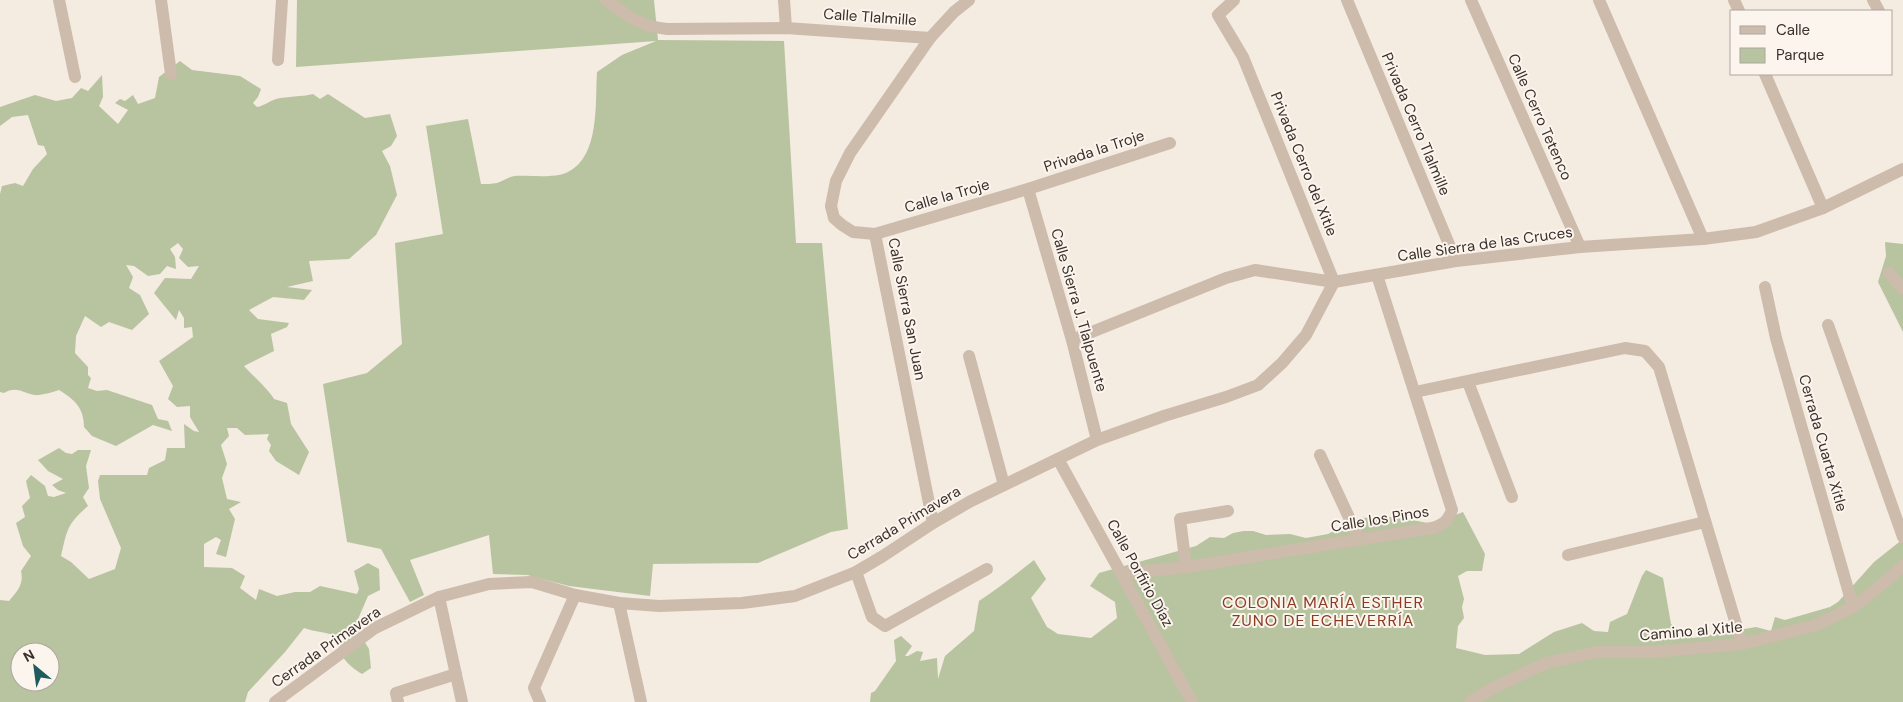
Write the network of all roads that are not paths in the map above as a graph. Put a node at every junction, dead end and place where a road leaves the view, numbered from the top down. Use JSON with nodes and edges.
{"nodes":[{"id":1,"x":59,"y":0,"type":"edge"},
{"id":2,"x":161,"y":0,"type":"edge"},
{"id":3,"x":282,"y":0,"type":"edge"},
{"id":4,"x":606,"y":0,"type":"edge"},
{"id":5,"x":784,"y":0,"type":"edge"},
{"id":6,"x":969,"y":0,"type":"edge"},
{"id":7,"x":1234,"y":0,"type":"edge"},
{"id":8,"x":1347,"y":0,"type":"edge"},
{"id":9,"x":1471,"y":0,"type":"edge"},
{"id":10,"x":1599,"y":0,"type":"edge"},
{"id":11,"x":786,"y":28,"type":"junction"},
{"id":12,"x":930,"y":38,"type":"junction"},
{"id":13,"x":278,"y":60,"type":"dead end"},
{"id":14,"x":171,"y":74,"type":"dead end"},
{"id":15,"x":1765,"y":75,"type":"edge"},
{"id":16,"x":75,"y":77,"type":"dead end"},
{"id":17,"x":1170,"y":142,"type":"dead end"},
{"id":18,"x":1903,"y":169,"type":"edge"},
{"id":19,"x":1028,"y":189,"type":"junction"},
{"id":20,"x":1823,"y":208,"type":"junction"},
{"id":21,"x":875,"y":234,"type":"junction"},
{"id":22,"x":1703,"y":238,"type":"junction"},
{"id":23,"x":1580,"y":247,"type":"junction"},
{"id":24,"x":1456,"y":261,"type":"junction"},
{"id":25,"x":1889,"y":273,"type":"dead end"},
{"id":26,"x":1377,"y":276,"type":"junction"},
{"id":27,"x":1334,"y":282,"type":"junction"},
{"id":28,"x":1765,"y":287,"type":"dead end"},
{"id":29,"x":1903,"y":290,"type":"edge"},
{"id":30,"x":1828,"y":325,"type":"dead end"},
{"id":31,"x":1072,"y":340,"type":"junction"},
{"id":32,"x":969,"y":356,"type":"dead end"},
{"id":33,"x":1468,"y":382,"type":"junction"},
{"id":34,"x":1415,"y":392,"type":"junction"},
{"id":35,"x":1098,"y":440,"type":"junction"},
{"id":36,"x":1320,"y":455,"type":"dead end"},
{"id":37,"x":1058,"y":459,"type":"junction"},
{"id":38,"x":1004,"y":485,"type":"junction"},
{"id":39,"x":1512,"y":497,"type":"dead end"},
{"id":40,"x":1228,"y":511,"type":"dead end"},
{"id":41,"x":933,"y":522,"type":"junction"},
{"id":42,"x":1704,"y":522,"type":"junction"},
{"id":43,"x":1903,"y":537,"type":"edge"},
{"id":44,"x":1359,"y":539,"type":"junction"},
{"id":45,"x":1568,"y":554,"type":"dead end"},
{"id":46,"x":1903,"y":566,"type":"edge"},
{"id":47,"x":1186,"y":567,"type":"junction"},
{"id":48,"x":987,"y":570,"type":"dead end"},
{"id":49,"x":856,"y":572,"type":"junction"},
{"id":50,"x":1122,"y":574,"type":"junction"},
{"id":51,"x":575,"y":595,"type":"junction"},
{"id":52,"x":439,"y":597,"type":"junction"},
{"id":53,"x":619,"y":603,"type":"junction"},
{"id":54,"x":1853,"y":607,"type":"junction"},
{"id":55,"x":1742,"y":644,"type":"junction"},
{"id":56,"x":456,"y":674,"type":"junction"},
{"id":57,"x":275,"y":702,"type":"edge"},
{"id":58,"x":398,"y":702,"type":"edge"},
{"id":59,"x":462,"y":702,"type":"edge"},
{"id":60,"x":540,"y":702,"type":"edge"},
{"id":61,"x":641,"y":702,"type":"edge"},
{"id":62,"x":1192,"y":702,"type":"edge"},
{"id":63,"x":1470,"y":702,"type":"edge"}],
"edges":[{"from":1,"to":16,"type":"street"},
{"from":2,"to":14,"type":"street"},
{"from":3,"to":13,"type":"street"},
{"from":4,"to":11,"type":"street","name":"Calle Tlalmille"},
{"from":5,"to":11,"type":"street"},
{"from":6,"to":12,"type":"street"},
{"from":7,"to":27,"type":"street","name":"Privada Cerro del Xitle"},
{"from":8,"to":24,"type":"street","name":"Privada Cerro Tlalmille"},
{"from":9,"to":23,"type":"street","name":"Calle Cerro Tetenco"},
{"from":10,"to":22,"type":"street"},
{"from":11,"to":12,"type":"street","name":"Calle Tlalmille"},
{"from":12,"to":21,"type":"street","name":"Calle Sierra San Juan"},
{"from":15,"to":20,"type":"street"},
{"from":17,"to":19,"type":"street","name":"Privada la Troje"},
{"from":18,"to":20,"type":"street","name":"Calle Sierra de las Cruces"},
{"from":19,"to":21,"type":"street","name":"Calle la Troje"},
{"from":19,"to":31,"type":"street","name":"Calle Sierra J. Tlalpuente"},
{"from":20,"to":22,"type":"street","name":"Calle Sierra de las Cruces"},
{"from":21,"to":41,"type":"street","name":"Calle Sierra San Juan"},
{"from":22,"to":23,"type":"street","name":"Calle Sierra de las Cruces"},
{"from":23,"to":24,"type":"street","name":"Calle Sierra de las Cruces"},
{"from":24,"to":26,"type":"street","name":"Calle Sierra de las Cruces"},
{"from":25,"to":29,"type":"street"},
{"from":26,"to":27,"type":"street","name":"Calle Sierra de las Cruces"},
{"from":26,"to":34,"type":"street","name":"Calle los Pinos"},
{"from":27,"to":31,"type":"street","name":"Calle Sierra de las Cruces"},
{"from":27,"to":35,"type":"street","name":"Cerrada Primavera"},
{"from":28,"to":54,"type":"street","name":"Cerrada Cuarta Xitle"},
{"from":30,"to":43,"type":"street"},
{"from":31,"to":35,"type":"street","name":"Calle Sierra J. Tlalpuente"},
{"from":32,"to":38,"type":"street"},
{"from":33,"to":34,"type":"street"},
{"from":33,"to":39,"type":"street"},
{"from":33,"to":42,"type":"street"},
{"from":34,"to":44,"type":"street","name":"Calle los Pinos"},
{"from":35,"to":37,"type":"street","name":"Cerrada Primavera"},
{"from":36,"to":44,"type":"street"},
{"from":37,"to":38,"type":"street","name":"Cerrada Primavera"},
{"from":37,"to":50,"type":"street","name":"Calle Porfirio Díaz"},
{"from":38,"to":41,"type":"street","name":"Cerrada Primavera"},
{"from":40,"to":47,"type":"street"},
{"from":41,"to":49,"type":"street","name":"Cerrada Primavera"},
{"from":42,"to":45,"type":"street"},
{"from":42,"to":55,"type":"street"},
{"from":44,"to":47,"type":"street","name":"Calle los Pinos"},
{"from":46,"to":54,"type":"street","name":"Camino al Xitle"},
{"from":47,"to":50,"type":"street","name":"Calle los Pinos"},
{"from":48,"to":49,"type":"street"},
{"from":49,"to":53,"type":"street","name":"Cerrada Primavera"},
{"from":50,"to":62,"type":"street","name":"Calle Porfirio Díaz"},
{"from":51,"to":52,"type":"street","name":"Cerrada Primavera"},
{"from":51,"to":53,"type":"street","name":"Cerrada Primavera"},
{"from":51,"to":60,"type":"street"},
{"from":52,"to":56,"type":"street"},
{"from":52,"to":57,"type":"street","name":"Cerrada Primavera"},
{"from":53,"to":61,"type":"street"},
{"from":54,"to":55,"type":"street","name":"Camino al Xitle"},
{"from":55,"to":63,"type":"street","name":"Camino al Xitle"},
{"from":56,"to":58,"type":"street"},
{"from":56,"to":59,"type":"street"}]}
